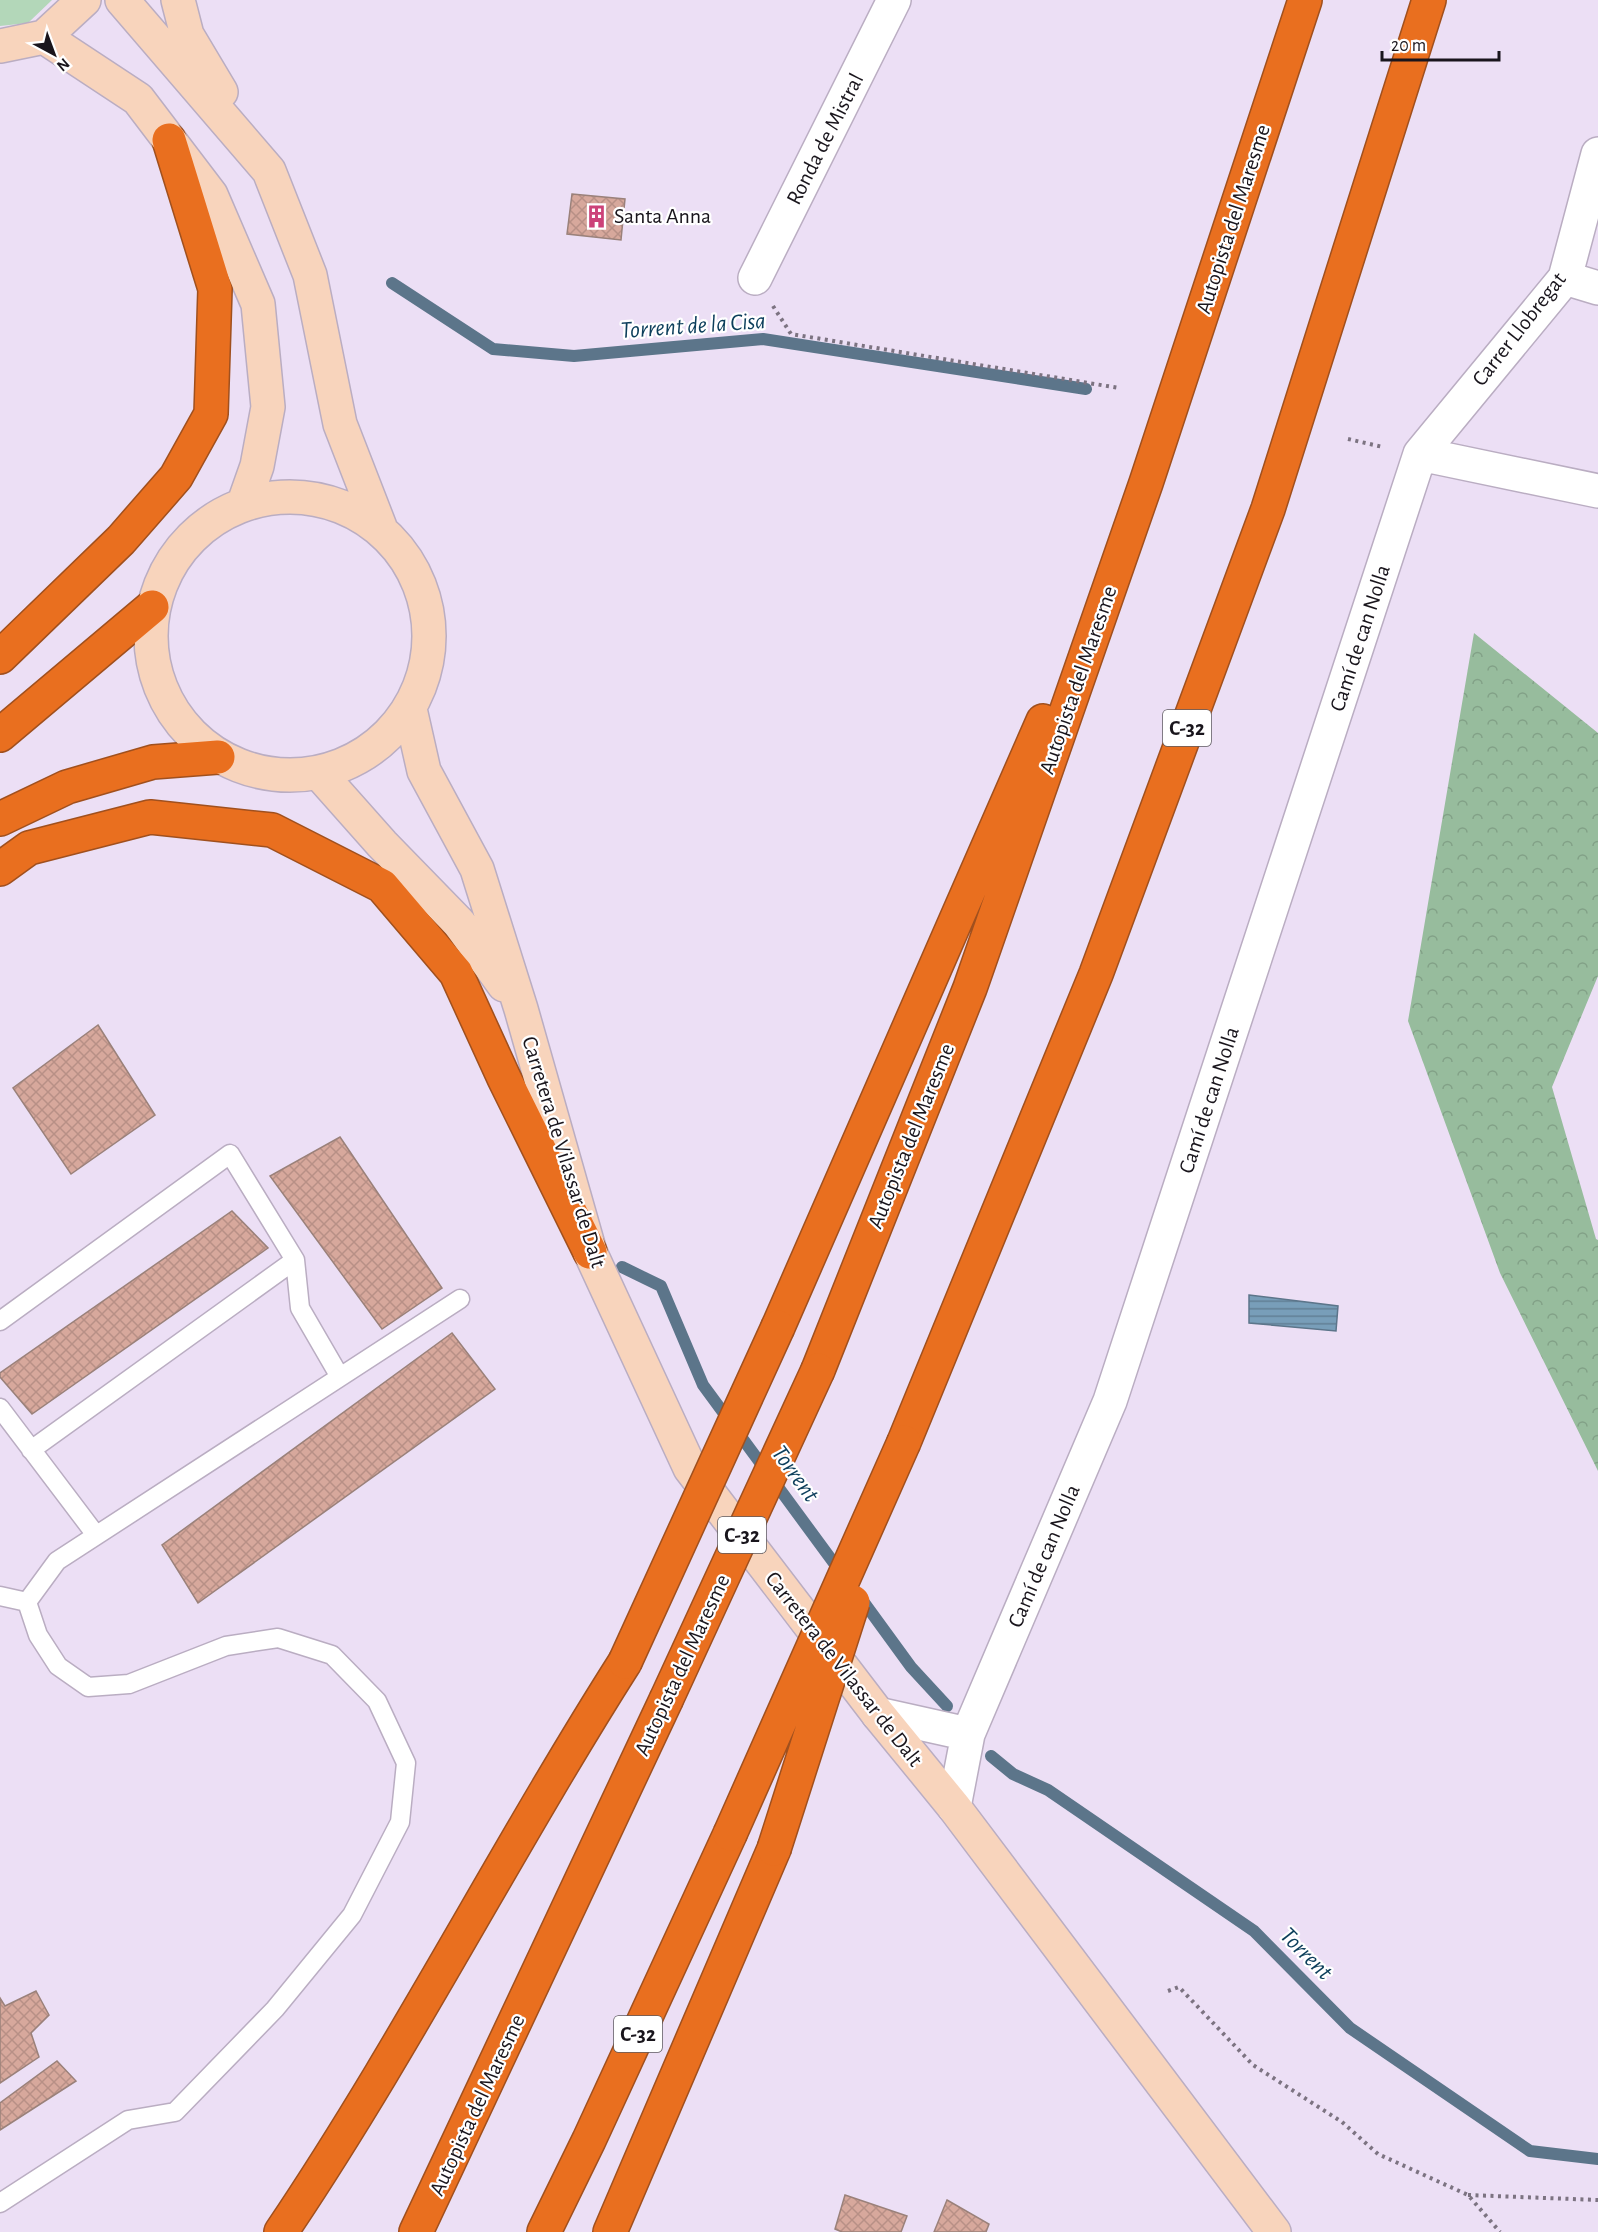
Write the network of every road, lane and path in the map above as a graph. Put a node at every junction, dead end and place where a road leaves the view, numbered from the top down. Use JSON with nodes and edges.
{"nodes":[{"id":1,"x":84,"y":0,"type":"edge"},
{"id":2,"x":122,"y":0,"type":"edge"},
{"id":3,"x":178,"y":0,"type":"edge"},
{"id":4,"x":894,"y":0,"type":"edge"},
{"id":5,"x":1305,"y":0,"type":"edge"},
{"id":6,"x":1429,"y":0,"type":"edge"},
{"id":7,"x":44,"y":37,"type":"junction"},
{"id":8,"x":0,"y":46,"type":"edge"},
{"id":9,"x":169,"y":140,"type":"junction"},
{"id":10,"x":1598,"y":154,"type":"edge"},
{"id":11,"x":269,"y":171,"type":"junction"},
{"id":12,"x":755,"y":278,"type":"dead end"},
{"id":13,"x":1565,"y":278,"type":"junction"},
{"id":14,"x":1598,"y":288,"type":"edge"},
{"id":15,"x":791,"y":334,"type":"dead end"},
{"id":16,"x":1119,"y":388,"type":"dead end"},
{"id":17,"x":1419,"y":454,"type":"junction"},
{"id":18,"x":1146,"y":483,"type":"junction"},
{"id":19,"x":1598,"y":491,"type":"edge"},
{"id":20,"x":245,"y":500,"type":"junction"},
{"id":21,"x":380,"y":527,"type":"junction"},
{"id":22,"x":152,"y":607,"type":"junction"},
{"id":23,"x":0,"y":657,"type":"edge"},
{"id":24,"x":410,"y":709,"type":"junction"},
{"id":25,"x":0,"y":735,"type":"edge"},
{"id":26,"x":218,"y":757,"type":"junction"},
{"id":27,"x":319,"y":773,"type":"junction"},
{"id":28,"x":0,"y":819,"type":"edge"},
{"id":29,"x":0,"y":869,"type":"edge"},
{"id":30,"x":521,"y":1009,"type":"junction"},
{"id":31,"x":590,"y":1252,"type":"junction"},
{"id":32,"x":295,"y":1260,"type":"junction"},
{"id":33,"x":460,"y":1299,"type":"dead end"},
{"id":34,"x":0,"y":1321,"type":"edge"},
{"id":35,"x":340,"y":1377,"type":"junction"},
{"id":36,"x":0,"y":1408,"type":"edge"},
{"id":37,"x":904,"y":1442,"type":"junction"},
{"id":38,"x":31,"y":1450,"type":"junction"},
{"id":39,"x":96,"y":1535,"type":"junction"},
{"id":40,"x":0,"y":1596,"type":"edge"},
{"id":41,"x":27,"y":1602,"type":"junction"},
{"id":42,"x":878,"y":1714,"type":"junction"},
{"id":43,"x":968,"y":1734,"type":"junction"},
{"id":44,"x":954,"y":1807,"type":"junction"},
{"id":45,"x":1168,"y":1991,"type":"dead end"},
{"id":46,"x":1468,"y":2195,"type":"junction"},
{"id":47,"x":1598,"y":2200,"type":"edge"},
{"id":48,"x":0,"y":2203,"type":"edge"},
{"id":49,"x":281,"y":2232,"type":"edge"},
{"id":50,"x":416,"y":2232,"type":"edge"},
{"id":51,"x":544,"y":2232,"type":"edge"},
{"id":52,"x":610,"y":2232,"type":"edge"},
{"id":53,"x":1274,"y":2232,"type":"edge"},
{"id":54,"x":1500,"y":2232,"type":"edge"}],
"edges":[{"from":1,"to":7,"type":"street"},
{"from":2,"to":11,"type":"street"},
{"from":3,"to":11,"type":"street"},
{"from":4,"to":12,"type":"street","name":"Ronda de Mistral"},
{"from":5,"to":18,"type":"highway","name":"Autopista del Maresme","number":"C-32"},
{"from":6,"to":37,"type":"highway","number":"C-32"},
{"from":7,"to":8,"type":"street"},
{"from":7,"to":9,"type":"street"},
{"from":9,"to":20,"type":"street"},
{"from":9,"to":23,"type":"highway"},
{"from":10,"to":13,"type":"street","name":"Carrer Llobregat"},
{"from":11,"to":21,"type":"street"},
{"from":13,"to":14,"type":"street"},
{"from":13,"to":17,"type":"street","name":"Carrer Llobregat"},
{"from":15,"to":16,"type":"path"},
{"from":17,"to":19,"type":"street"},
{"from":17,"to":43,"type":"street","name":"Camí de can Nolla"},
{"from":18,"to":49,"type":"highway","bridge":true},
{"from":18,"to":50,"type":"highway","name":"Autopista del Maresme","number":"C-32","bridge":true},
{"from":20,"to":21,"type":"street"},
{"from":20,"to":22,"type":"street"},
{"from":21,"to":24,"type":"street"},
{"from":22,"to":25,"type":"highway"},
{"from":22,"to":26,"type":"street"},
{"from":24,"to":27,"type":"street"},
{"from":24,"to":30,"type":"street","name":"Carretera de Vilassar de Dalt"},
{"from":26,"to":27,"type":"street"},
{"from":26,"to":28,"type":"highway"},
{"from":27,"to":30,"type":"street","name":"Carretera de Vilassar de Dalt"},
{"from":29,"to":31,"type":"highway"},
{"from":30,"to":31,"type":"street","name":"Carretera de Vilassar de Dalt"},
{"from":31,"to":42,"type":"street","name":"Carretera de Vilassar de Dalt"},
{"from":32,"to":34,"type":"lane"},
{"from":32,"to":35,"type":"lane"},
{"from":32,"to":38,"type":"lane"},
{"from":33,"to":35,"type":"lane"},
{"from":35,"to":39,"type":"lane"},
{"from":36,"to":38,"type":"lane"},
{"from":37,"to":51,"type":"highway","number":"C-32","bridge":true},
{"from":37,"to":52,"type":"highway","number":"C-32","bridge":true},
{"from":38,"to":39,"type":"lane"},
{"from":39,"to":41,"type":"lane"},
{"from":40,"to":41,"type":"lane"},
{"from":41,"to":48,"type":"lane"},
{"from":42,"to":43,"type":"street"},
{"from":42,"to":44,"type":"street","name":"Carretera de Vilassar de Dalt"},
{"from":43,"to":44,"type":"street","name":"Camí de can Nolla"},
{"from":44,"to":53,"type":"street","name":"Carretera de Vilassar de Dalt"},
{"from":45,"to":46,"type":"path"},
{"from":46,"to":47,"type":"path"},
{"from":46,"to":54,"type":"path"}]}
